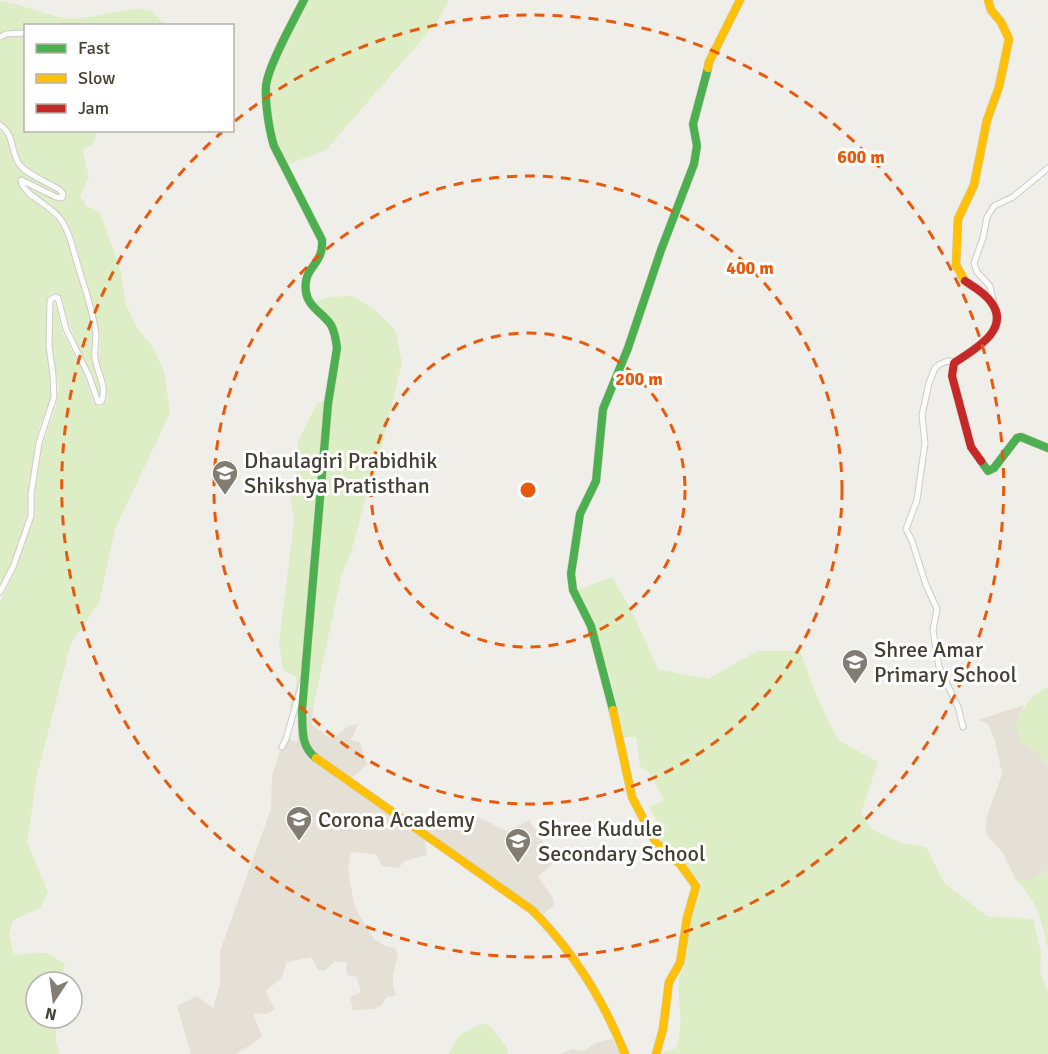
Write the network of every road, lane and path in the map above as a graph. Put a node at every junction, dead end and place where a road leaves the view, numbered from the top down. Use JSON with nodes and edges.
{"nodes":[{"id":1,"x":304,"y":0,"type":"edge"},
{"id":2,"x":740,"y":0,"type":"edge"},
{"id":3,"x":988,"y":0,"type":"edge"},
{"id":4,"x":24,"y":33,"type":"edge"},
{"id":5,"x":0,"y":37,"type":"edge"},
{"id":6,"x":0,"y":125,"type":"edge"},
{"id":7,"x":1048,"y":168,"type":"edge"},
{"id":8,"x":994,"y":306,"type":"junction"},
{"id":9,"x":956,"y":362,"type":"junction"},
{"id":10,"x":1048,"y":448,"type":"edge"},
{"id":11,"x":0,"y":592,"type":"edge"},
{"id":12,"x":305,"y":673,"type":"junction"},
{"id":13,"x":963,"y":727,"type":"dead end"},
{"id":14,"x":282,"y":747,"type":"dead end"},
{"id":15,"x":625,"y":1054,"type":"edge"},
{"id":16,"x":656,"y":1054,"type":"edge"}],
"edges":[{"from":1,"to":12,"type":"street"},
{"from":2,"to":16,"type":"street"},
{"from":3,"to":8,"type":"street"},
{"from":4,"to":5,"type":"street"},
{"from":6,"to":11,"type":"street"},
{"from":7,"to":8,"type":"street"},
{"from":8,"to":9,"type":"street"},
{"from":9,"to":10,"type":"street"},
{"from":9,"to":13,"type":"street"},
{"from":12,"to":14,"type":"street"},
{"from":12,"to":15,"type":"street"}]}
